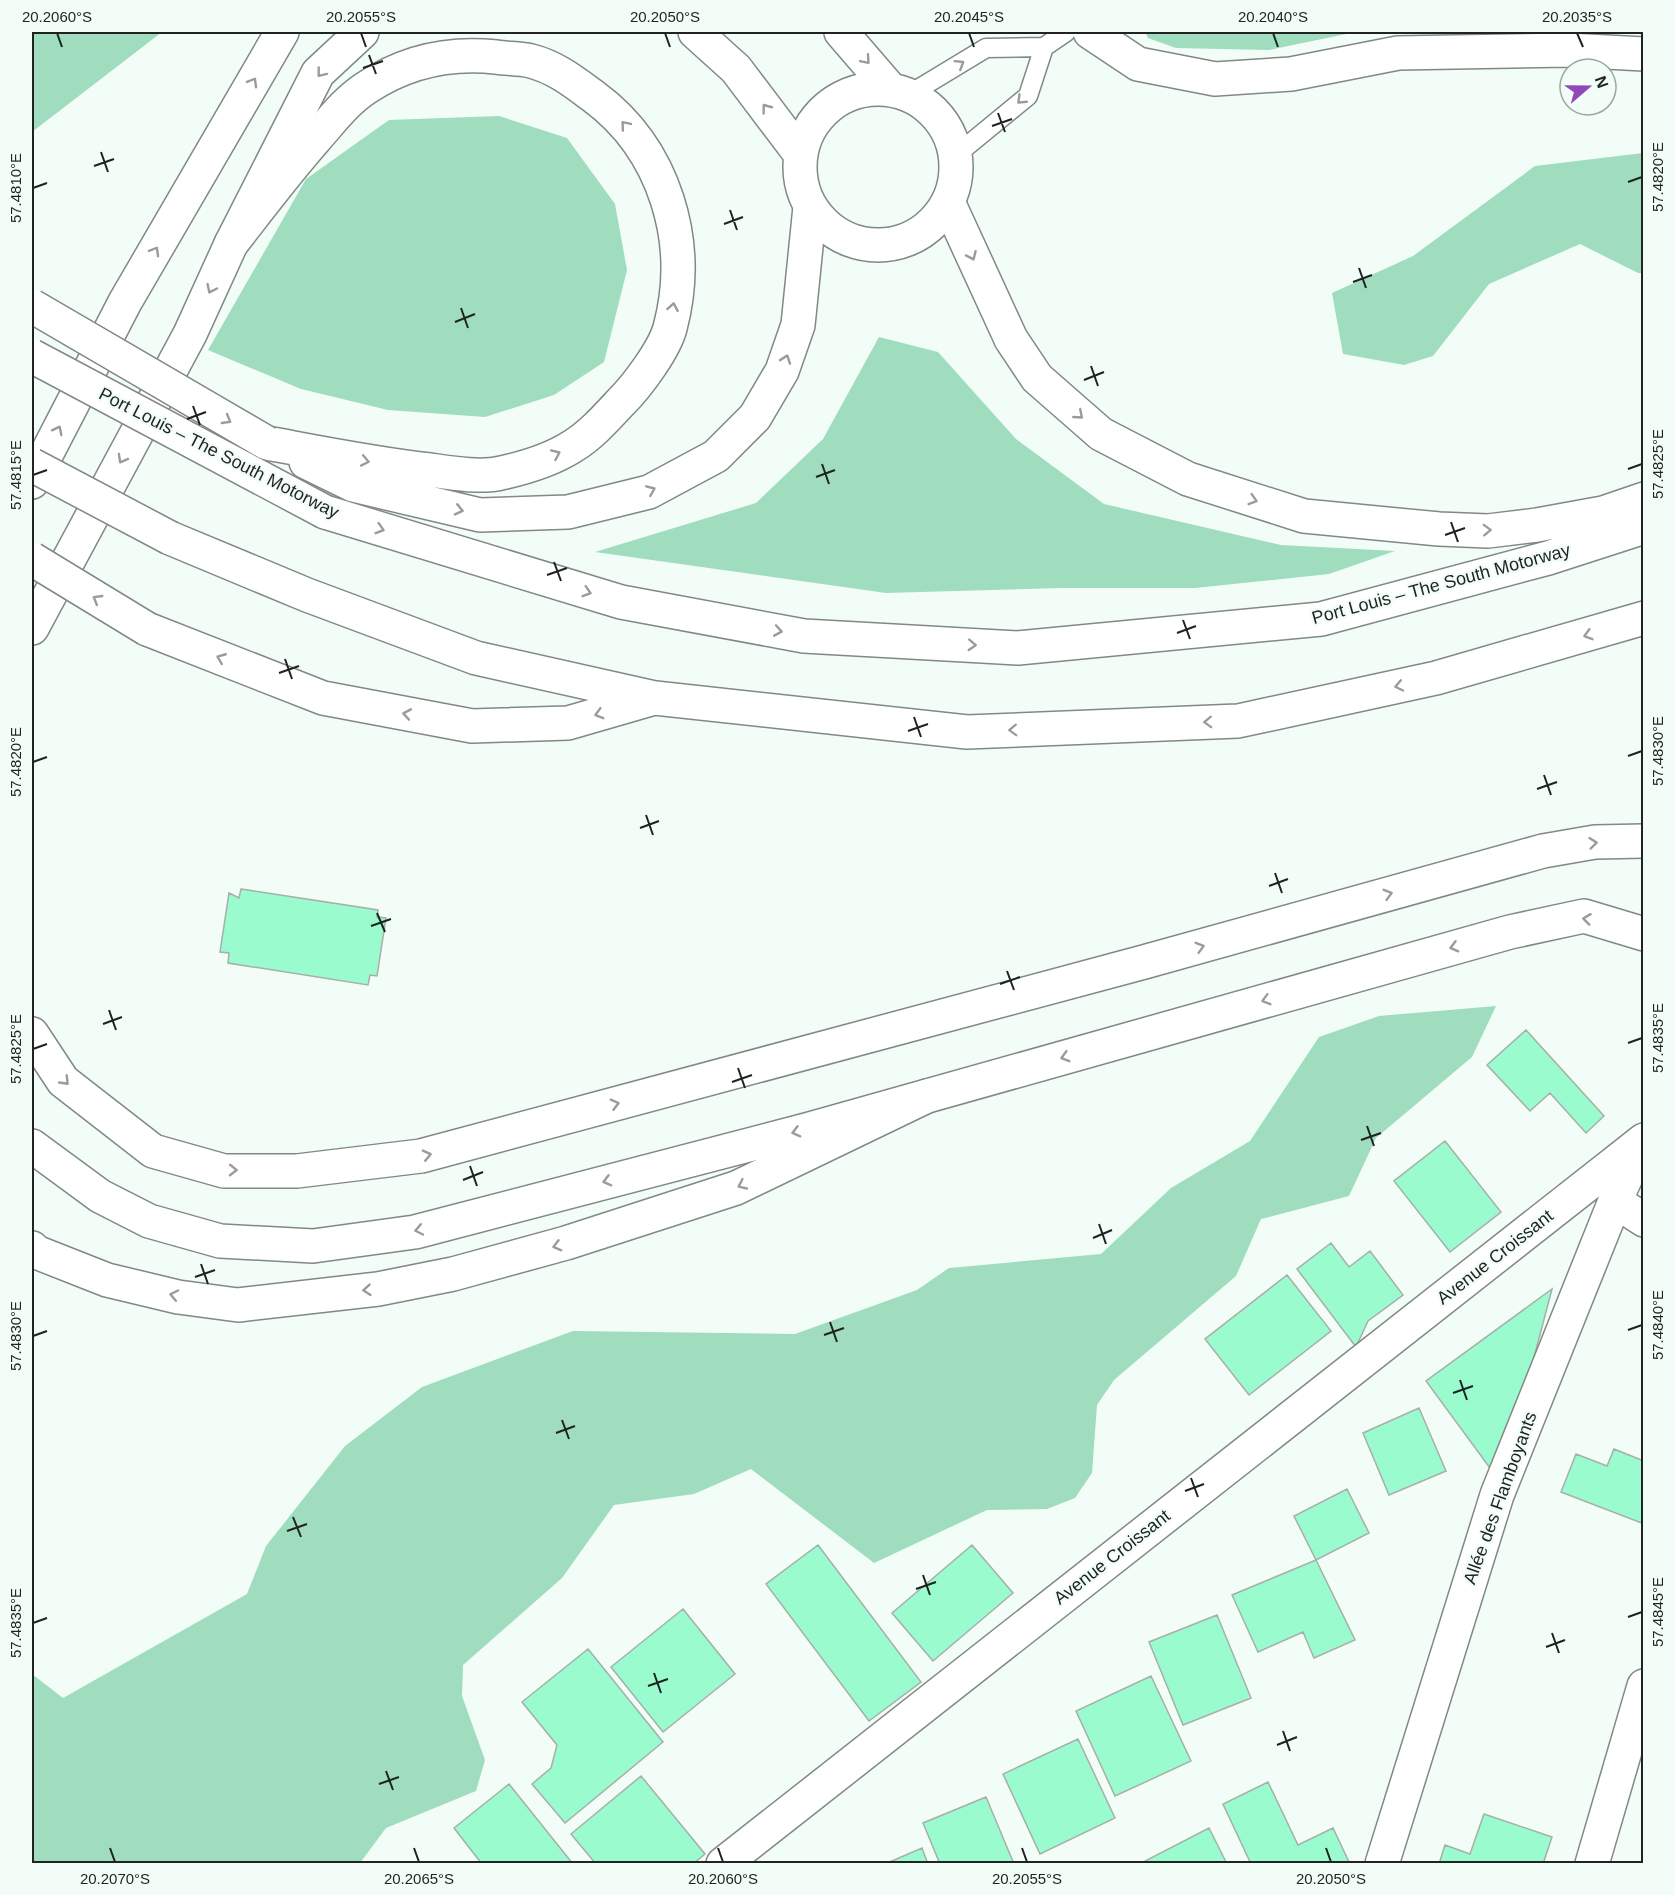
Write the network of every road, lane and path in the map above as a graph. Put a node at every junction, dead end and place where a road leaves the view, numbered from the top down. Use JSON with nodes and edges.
{"nodes":[{"id":1,"x":282,"y":32,"type":"edge"},
{"id":2,"x":362,"y":32,"type":"edge"},
{"id":3,"x":695,"y":32,"type":"edge"},
{"id":4,"x":841,"y":32,"type":"edge"},
{"id":5,"x":1066,"y":32,"type":"edge"},
{"id":6,"x":1090,"y":32,"type":"edge"},
{"id":7,"x":1044,"y":48,"type":"junction"},
{"id":8,"x":1644,"y":54,"type":"edge"},
{"id":9,"x":901,"y":92,"type":"junction"},
{"id":10,"x":801,"y":155,"type":"junction"},
{"id":11,"x":956,"y":155,"type":"junction"},
{"id":12,"x":948,"y":202,"type":"junction"},
{"id":13,"x":810,"y":207,"type":"junction"},
{"id":14,"x":231,"y":244,"type":"junction"},
{"id":15,"x":32,"y":306,"type":"edge"},
{"id":16,"x":32,"y":356,"type":"edge"},
{"id":17,"x":267,"y":443,"type":"junction"},
{"id":18,"x":32,"y":465,"type":"edge"},
{"id":19,"x":32,"y":482,"type":"edge"},
{"id":20,"x":1644,"y":500,"type":"edge"},
{"id":21,"x":1644,"y":527,"type":"edge"},
{"id":22,"x":32,"y":559,"type":"edge"},
{"id":23,"x":1644,"y":618,"type":"edge"},
{"id":24,"x":32,"y":628,"type":"edge"},
{"id":25,"x":655,"y":698,"type":"junction"},
{"id":26,"x":1644,"y":841,"type":"edge"},
{"id":27,"x":1644,"y":934,"type":"edge"},
{"id":28,"x":32,"y":1034,"type":"edge"},
{"id":29,"x":927,"y":1096,"type":"junction"},
{"id":30,"x":1644,"y":1140,"type":"edge"},
{"id":31,"x":32,"y":1146,"type":"edge"},
{"id":32,"x":1615,"y":1201,"type":"junction"},
{"id":33,"x":1644,"y":1220,"type":"edge"},
{"id":34,"x":32,"y":1248,"type":"edge"},
{"id":35,"x":1644,"y":1686,"type":"edge"},
{"id":36,"x":723,"y":1863,"type":"edge"},
{"id":37,"x":1381,"y":1863,"type":"edge"},
{"id":38,"x":1592,"y":1863,"type":"edge"}],
"edges":[{"from":19,"to":1,"type":"main road","one_way":true},
{"from":2,"to":14,"type":"main road","one_way":true},
{"from":10,"to":3,"type":"main road","one_way":true},
{"from":4,"to":9,"type":"main road","one_way":true},
{"from":5,"to":7,"type":"lane"},
{"from":6,"to":8,"type":"main road"},
{"from":9,"to":7,"type":"lane","one_way":true},
{"from":7,"to":11,"type":"lane","one_way":true},
{"from":9,"to":10,"type":"main road"},
{"from":9,"to":11,"type":"main road"},
{"from":10,"to":13,"type":"main road"},
{"from":11,"to":12,"type":"main road"},
{"from":12,"to":13,"type":"main road"},
{"from":12,"to":20,"type":"main road","one_way":true},
{"from":17,"to":13,"type":"main road","one_way":true},
{"from":17,"to":14,"type":"main road","one_way":true},
{"from":14,"to":24,"type":"main road","one_way":true},
{"from":15,"to":17,"type":"main road","one_way":true,"bridge":true},
{"from":16,"to":21,"type":"main road","name":"Port Louis – The South Motorway","one_way":true,"bridge":true},
{"from":18,"to":25,"type":"main road","bridge":true},
{"from":25,"to":22,"type":"main road","one_way":true,"bridge":true},
{"from":23,"to":25,"type":"main road","one_way":true},
{"from":28,"to":26,"type":"main road","one_way":true},
{"from":27,"to":29,"type":"main road","one_way":true},
{"from":29,"to":31,"type":"main road","one_way":true},
{"from":29,"to":34,"type":"main road","one_way":true},
{"from":30,"to":32,"type":"main road","name":"Allée des Flamboyants"},
{"from":30,"to":36,"type":"main road","name":"Avenue Croissant"},
{"from":32,"to":33,"type":"main road"},
{"from":32,"to":37,"type":"main road","name":"Allée des Flamboyants"},
{"from":35,"to":38,"type":"main road"}]}
